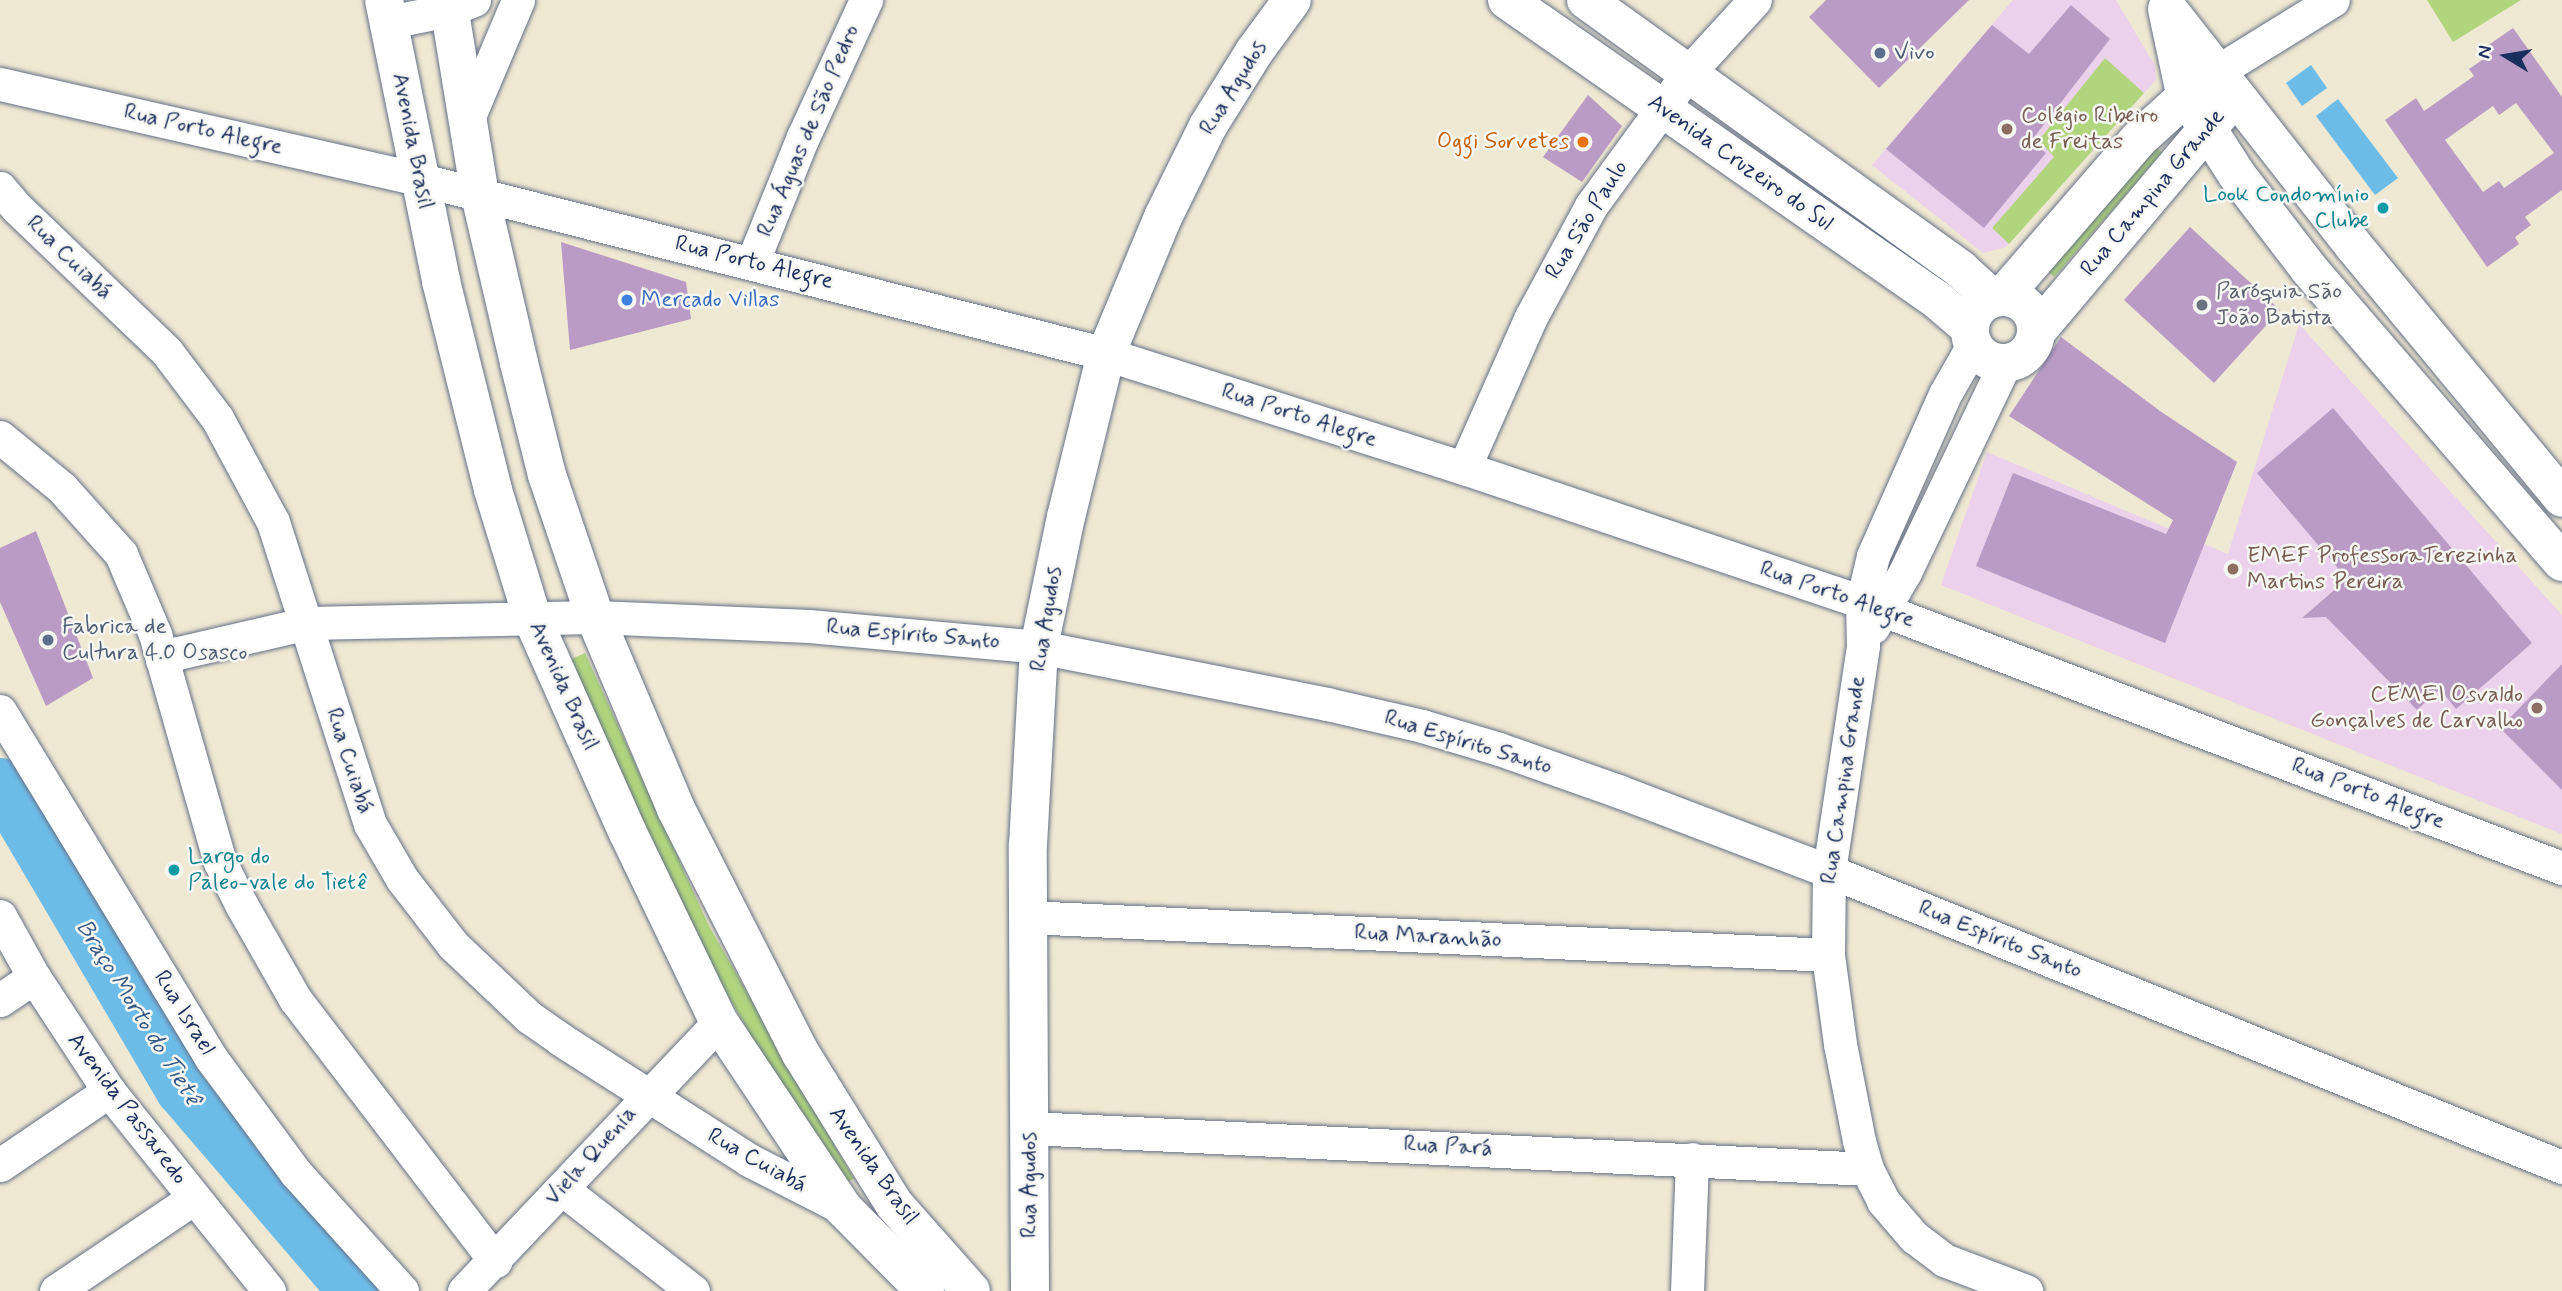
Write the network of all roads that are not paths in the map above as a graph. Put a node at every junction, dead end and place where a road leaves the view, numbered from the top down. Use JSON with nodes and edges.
{"nodes":[{"id":1,"x":518,"y":0,"type":"edge"},
{"id":2,"x":866,"y":0,"type":"edge"},
{"id":3,"x":1292,"y":0,"type":"edge"},
{"id":4,"x":1507,"y":0,"type":"edge"},
{"id":5,"x":1586,"y":0,"type":"edge"},
{"id":6,"x":1755,"y":0,"type":"edge"},
{"id":7,"x":2333,"y":0,"type":"edge"},
{"id":8,"x":457,"y":3,"type":"edge"},
{"id":9,"x":2164,"y":4,"type":"edge"},
{"id":10,"x":386,"y":11,"type":"edge"},
{"id":11,"x":1688,"y":73,"type":"junction"},
{"id":12,"x":2227,"y":82,"type":"junction"},
{"id":13,"x":0,"y":85,"type":"edge"},
{"id":14,"x":2185,"y":94,"type":"junction"},
{"id":15,"x":1660,"y":109,"type":"junction"},
{"id":16,"x":467,"y":121,"type":"junction"},
{"id":17,"x":2208,"y":128,"type":"junction"},
{"id":18,"x":418,"y":179,"type":"junction"},
{"id":19,"x":0,"y":188,"type":"edge"},
{"id":20,"x":480,"y":195,"type":"junction"},
{"id":21,"x":752,"y":263,"type":"junction"},
{"id":22,"x":1998,"y":297,"type":"junction"},
{"id":23,"x":2037,"y":331,"type":"junction"},
{"id":24,"x":1983,"y":345,"type":"junction"},
{"id":25,"x":1106,"y":354,"type":"junction"},
{"id":26,"x":0,"y":437,"type":"edge"},
{"id":27,"x":1464,"y":468,"type":"junction"},
{"id":28,"x":2562,"y":498,"type":"edge"},
{"id":29,"x":2562,"y":562,"type":"edge"},
{"id":30,"x":1872,"y":606,"type":"junction"},
{"id":31,"x":595,"y":617,"type":"junction"},
{"id":32,"x":533,"y":620,"type":"junction"},
{"id":33,"x":308,"y":623,"type":"junction"},
{"id":34,"x":1040,"y":647,"type":"junction"},
{"id":35,"x":170,"y":657,"type":"junction"},
{"id":36,"x":0,"y":711,"type":"edge"},
{"id":37,"x":2562,"y":868,"type":"edge"},
{"id":38,"x":1829,"y":871,"type":"junction"},
{"id":39,"x":0,"y":916,"type":"edge"},
{"id":40,"x":1028,"y":917,"type":"junction"},
{"id":41,"x":1828,"y":955,"type":"junction"},
{"id":42,"x":34,"y":977,"type":"junction"},
{"id":43,"x":0,"y":1000,"type":"edge"},
{"id":44,"x":719,"y":1022,"type":"junction"},
{"id":45,"x":109,"y":1091,"type":"junction"},
{"id":46,"x":646,"y":1095,"type":"junction"},
{"id":47,"x":1030,"y":1128,"type":"junction"},
{"id":48,"x":1692,"y":1159,"type":"junction"},
{"id":49,"x":0,"y":1165,"type":"edge"},
{"id":50,"x":2562,"y":1167,"type":"edge"},
{"id":51,"x":1867,"y":1169,"type":"junction"},
{"id":52,"x":562,"y":1189,"type":"junction"},
{"id":53,"x":194,"y":1198,"type":"junction"},
{"id":54,"x":843,"y":1208,"type":"junction"},
{"id":55,"x":495,"y":1261,"type":"junction"},
{"id":56,"x":1943,"y":1275,"type":"edge"},
{"id":57,"x":1030,"y":1290,"type":"edge"},
{"id":58,"x":57,"y":1291,"type":"edge"},
{"id":59,"x":269,"y":1291,"type":"edge"},
{"id":60,"x":402,"y":1291,"type":"edge"},
{"id":61,"x":464,"y":1291,"type":"edge"},
{"id":62,"x":693,"y":1291,"type":"edge"},
{"id":63,"x":925,"y":1291,"type":"edge"},
{"id":64,"x":971,"y":1291,"type":"edge"},
{"id":65,"x":1687,"y":1291,"type":"edge"},
{"id":66,"x":2026,"y":1291,"type":"edge"}],
"edges":[{"from":1,"to":16,"type":"street"},
{"from":2,"to":21,"type":"street","name":"Rua Águas de São Pedro"},
{"from":3,"to":25,"type":"street","name":"Rua Agudos"},
{"from":4,"to":15,"type":"street","name":"Avenida Cruzeiro do Sul"},
{"from":5,"to":11,"type":"street","name":"Avenida Cruzeiro do Sul"},
{"from":6,"to":11,"type":"street","name":"Rua São Paulo"},
{"from":7,"to":12,"type":"street","name":"Rua Campina Grande"},
{"from":8,"to":10,"type":"street"},
{"from":8,"to":16,"type":"street","name":"Avenida Brasil"},
{"from":9,"to":12,"type":"street"},
{"from":9,"to":14,"type":"street"},
{"from":10,"to":18,"type":"street","name":"Avenida Brasil"},
{"from":11,"to":15,"type":"street","name":"Rua São Paulo"},
{"from":11,"to":22,"type":"street","name":"Avenida Cruzeiro do Sul"},
{"from":12,"to":14,"type":"street","name":"Rua Campina Grande"},
{"from":12,"to":17,"type":"street","name":"Rua Campina Grande"},
{"from":12,"to":28,"type":"street"},
{"from":13,"to":18,"type":"street","name":"Rua Porto Alegre"},
{"from":14,"to":17,"type":"street"},
{"from":14,"to":22,"type":"street","name":"Rua Campina Grande"},
{"from":15,"to":24,"type":"street","name":"Avenida Cruzeiro do Sul"},
{"from":15,"to":27,"type":"street","name":"Rua São Paulo"},
{"from":16,"to":20,"type":"street","name":"Avenida Brasil"},
{"from":17,"to":23,"type":"street","name":"Rua Campina Grande"},
{"from":17,"to":29,"type":"street"},
{"from":18,"to":20,"type":"street","name":"Rua Porto Alegre"},
{"from":18,"to":32,"type":"street","name":"Avenida Brasil"},
{"from":19,"to":33,"type":"street","name":"Rua Cuiabá"},
{"from":20,"to":21,"type":"street","name":"Rua Porto Alegre"},
{"from":20,"to":31,"type":"street","name":"Avenida Brasil"},
{"from":21,"to":25,"type":"street","name":"Rua Porto Alegre"},
{"from":22,"to":23,"type":"street"},
{"from":22,"to":24,"type":"street"},
{"from":23,"to":24,"type":"street"},
{"from":24,"to":30,"type":"street","name":"Rua Campina Grande"},
{"from":25,"to":27,"type":"street","name":"Rua Porto Alegre"},
{"from":25,"to":34,"type":"street","name":"Rua Agudos"},
{"from":26,"to":35,"type":"street"},
{"from":27,"to":30,"type":"street","name":"Rua Porto Alegre"},
{"from":30,"to":37,"type":"street","name":"Rua Porto Alegre"},
{"from":30,"to":38,"type":"street","name":"Rua Campina Grande"},
{"from":31,"to":32,"type":"street","name":"Rua Espírito Santo"},
{"from":31,"to":34,"type":"street","name":"Rua Espírito Santo"},
{"from":31,"to":64,"type":"street","name":"Avenida Brasil"},
{"from":32,"to":33,"type":"street","name":"Rua Espírito Santo"},
{"from":32,"to":44,"type":"street","name":"Avenida Brasil"},
{"from":33,"to":35,"type":"street","name":"Rua Espírito Santo"},
{"from":33,"to":46,"type":"street","name":"Rua Cuiabá"},
{"from":34,"to":38,"type":"street","name":"Rua Espírito Santo"},
{"from":34,"to":40,"type":"street","name":"Rua Agudos"},
{"from":35,"to":55,"type":"street"},
{"from":36,"to":60,"type":"street","name":"Rua Israel"},
{"from":38,"to":41,"type":"street","name":"Rua Campina Grande"},
{"from":38,"to":50,"type":"street","name":"Rua Espírito Santo"},
{"from":39,"to":42,"type":"street","name":"Avenida Passaredo"},
{"from":40,"to":41,"type":"street","name":"Rua Maranhão"},
{"from":40,"to":47,"type":"street","name":"Rua Agudos"},
{"from":41,"to":51,"type":"street","name":"Rua Campina Grande"},
{"from":42,"to":43,"type":"street"},
{"from":42,"to":45,"type":"street","name":"Avenida Passaredo"},
{"from":44,"to":46,"type":"street","name":"Viela Quenia"},
{"from":44,"to":54,"type":"street","name":"Avenida Brasil"},
{"from":45,"to":49,"type":"street"},
{"from":45,"to":53,"type":"street","name":"Avenida Passaredo"},
{"from":46,"to":52,"type":"street","name":"Viela Quenia"},
{"from":46,"to":54,"type":"street","name":"Rua Cuiabá"},
{"from":47,"to":48,"type":"street","name":"Rua Pará"},
{"from":47,"to":57,"type":"street","name":"Rua Agudos"},
{"from":48,"to":51,"type":"street","name":"Rua Pará"},
{"from":48,"to":65,"type":"street"},
{"from":51,"to":56,"type":"street","name":"Rua Campina Grande"},
{"from":52,"to":55,"type":"street","name":"Viela Quenia"},
{"from":52,"to":62,"type":"street"},
{"from":53,"to":58,"type":"street"},
{"from":53,"to":59,"type":"street","name":"Avenida Passaredo"},
{"from":54,"to":63,"type":"street","name":"Avenida Brasil"},
{"from":55,"to":61,"type":"street","name":"Viela Quenia"},
{"from":56,"to":66,"type":"street"}]}
